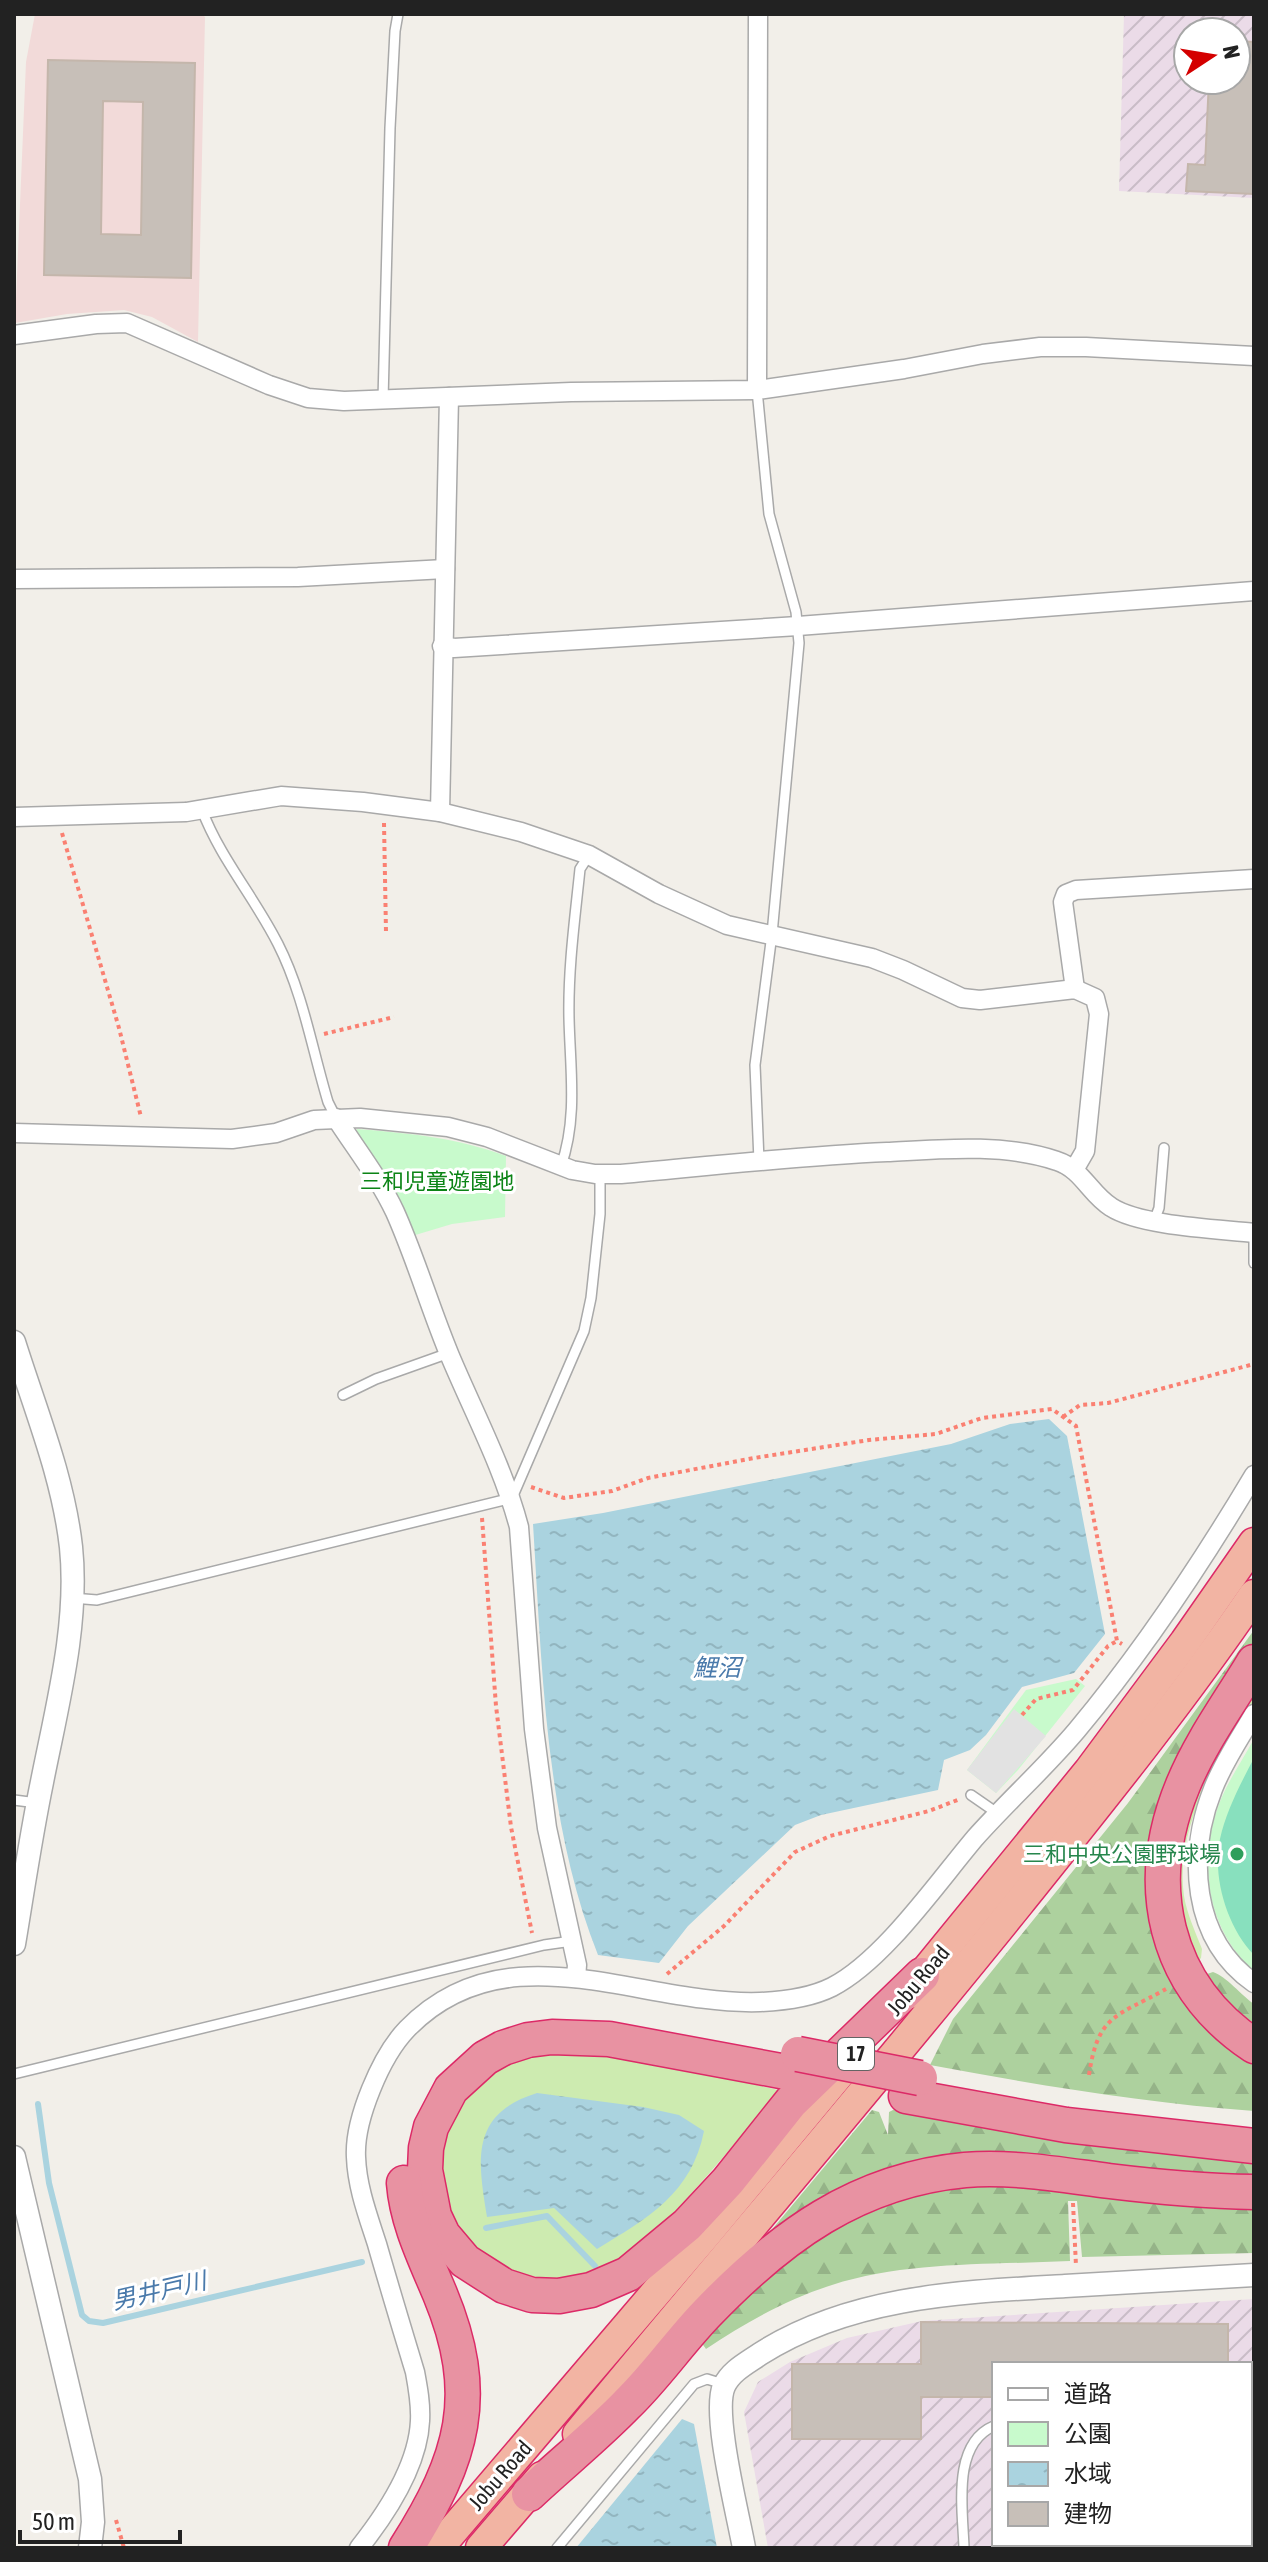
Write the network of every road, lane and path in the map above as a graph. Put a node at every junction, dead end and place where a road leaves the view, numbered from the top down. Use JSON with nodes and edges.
{"nodes":[{"id":1,"x":398,"y":14,"type":"edge"},
{"id":2,"x":758,"y":14,"type":"edge"},
{"id":3,"x":14,"y":335,"type":"edge"},
{"id":4,"x":1254,"y":356,"type":"edge"},
{"id":5,"x":757,"y":390,"type":"junction"},
{"id":6,"x":449,"y":397,"type":"junction"},
{"id":7,"x":383,"y":400,"type":"junction"},
{"id":8,"x":445,"y":569,"type":"junction"},
{"id":9,"x":14,"y":579,"type":"edge"},
{"id":10,"x":1254,"y":591,"type":"edge"},
{"id":11,"x":798,"y":626,"type":"junction"},
{"id":12,"x":442,"y":646,"type":"junction"},
{"id":13,"x":383,"y":804,"type":"junction"},
{"id":14,"x":202,"y":810,"type":"junction"},
{"id":15,"x":440,"y":812,"type":"junction"},
{"id":16,"x":57,"y":815,"type":"junction"},
{"id":17,"x":14,"y":817,"type":"edge"},
{"id":18,"x":589,"y":855,"type":"junction"},
{"id":19,"x":1254,"y":879,"type":"edge"},
{"id":20,"x":386,"y":932,"type":"dead end"},
{"id":21,"x":772,"y":934,"type":"junction"},
{"id":22,"x":1075,"y":989,"type":"junction"},
{"id":23,"x":394,"y":1017,"type":"dead end"},
{"id":24,"x":310,"y":1037,"type":"junction"},
{"id":25,"x":336,"y":1118,"type":"junction"},
{"id":26,"x":14,"y":1133,"type":"edge"},
{"id":27,"x":146,"y":1136,"type":"junction"},
{"id":28,"x":1164,"y":1148,"type":"dead end"},
{"id":29,"x":759,"y":1161,"type":"junction"},
{"id":30,"x":561,"y":1166,"type":"junction"},
{"id":31,"x":1074,"y":1170,"type":"junction"},
{"id":32,"x":600,"y":1174,"type":"junction"},
{"id":33,"x":1154,"y":1221,"type":"junction"},
{"id":34,"x":1254,"y":1233,"type":"edge"},
{"id":35,"x":1254,"y":1263,"type":"edge"},
{"id":36,"x":14,"y":1342,"type":"edge"},
{"id":37,"x":449,"y":1353,"type":"junction"},
{"id":38,"x":1254,"y":1364,"type":"edge"},
{"id":39,"x":19,"y":1375,"type":"edge"},
{"id":40,"x":343,"y":1395,"type":"dead end"},
{"id":41,"x":1063,"y":1417,"type":"junction"},
{"id":42,"x":1254,"y":1475,"type":"edge"},
{"id":43,"x":515,"y":1489,"type":"junction"},
{"id":44,"x":479,"y":1507,"type":"junction"},
{"id":45,"x":1254,"y":1543,"type":"edge"},
{"id":46,"x":1254,"y":1595,"type":"edge"},
{"id":47,"x":72,"y":1598,"type":"junction"},
{"id":48,"x":1117,"y":1641,"type":"junction"},
{"id":49,"x":1138,"y":1653,"type":"junction"},
{"id":50,"x":1254,"y":1662,"type":"edge"},
{"id":51,"x":1254,"y":1714,"type":"edge"},
{"id":52,"x":1022,"y":1715,"type":"dead end"},
{"id":53,"x":971,"y":1795,"type":"joint"},
{"id":54,"x":14,"y":1800,"type":"edge"},
{"id":55,"x":37,"y":1803,"type":"junction"},
{"id":56,"x":997,"y":1813,"type":"junction"},
{"id":57,"x":572,"y":1941,"type":"junction"},
{"id":58,"x":14,"y":1944,"type":"edge"},
{"id":59,"x":534,"y":1947,"type":"junction"},
{"id":60,"x":922,"y":1975,"type":"junction"},
{"id":61,"x":576,"y":1978,"type":"junction"},
{"id":62,"x":1254,"y":1983,"type":"edge"},
{"id":63,"x":1171,"y":1986,"type":"dead end"},
{"id":64,"x":646,"y":1990,"type":"junction"},
{"id":65,"x":1254,"y":2046,"type":"edge"},
{"id":66,"x":792,"y":2063,"type":"junction"},
{"id":67,"x":14,"y":2074,"type":"edge"},
{"id":68,"x":1089,"y":2075,"type":"dead end"},
{"id":69,"x":913,"y":2087,"type":"junction"},
{"id":70,"x":1254,"y":2127,"type":"edge"},
{"id":71,"x":1254,"y":2146,"type":"edge"},
{"id":72,"x":14,"y":2157,"type":"edge"},
{"id":73,"x":1254,"y":2192,"type":"edge"},
{"id":74,"x":1073,"y":2201,"type":"dead end"},
{"id":75,"x":1076,"y":2267,"type":"dead end"},
{"id":76,"x":1254,"y":2275,"type":"edge"},
{"id":77,"x":725,"y":2384,"type":"junction"},
{"id":78,"x":992,"y":2428,"type":"edge"},
{"id":79,"x":529,"y":2494,"type":"junction"},
{"id":80,"x":113,"y":2506,"type":"dead end"},
{"id":81,"x":90,"y":2548,"type":"edge"},
{"id":82,"x":124,"y":2548,"type":"edge"},
{"id":83,"x":359,"y":2548,"type":"edge"},
{"id":84,"x":406,"y":2548,"type":"edge"},
{"id":85,"x":438,"y":2548,"type":"edge"},
{"id":86,"x":481,"y":2548,"type":"edge"},
{"id":87,"x":557,"y":2548,"type":"edge"},
{"id":88,"x":744,"y":2548,"type":"edge"},
{"id":89,"x":964,"y":2548,"type":"edge"}],
"edges":[{"from":1,"to":7,"type":"lane"},
{"from":2,"to":5,"type":"street"},
{"from":3,"to":7,"type":"street"},
{"from":4,"to":5,"type":"street"},
{"from":5,"to":6,"type":"street"},
{"from":5,"to":11,"type":"lane"},
{"from":6,"to":7,"type":"street"},
{"from":6,"to":8,"type":"street"},
{"from":8,"to":9,"type":"street"},
{"from":8,"to":12,"type":"street"},
{"from":10,"to":11,"type":"street"},
{"from":11,"to":12,"type":"street"},
{"from":11,"to":21,"type":"lane"},
{"from":12,"to":15,"type":"street"},
{"from":13,"to":14,"type":"street"},
{"from":13,"to":15,"type":"street"},
{"from":13,"to":20,"type":"path"},
{"from":14,"to":16,"type":"street"},
{"from":14,"to":24,"type":"lane"},
{"from":15,"to":18,"type":"street"},
{"from":16,"to":17,"type":"street"},
{"from":16,"to":27,"type":"path"},
{"from":18,"to":21,"type":"street"},
{"from":18,"to":30,"type":"lane"},
{"from":19,"to":22,"type":"street"},
{"from":21,"to":22,"type":"street"},
{"from":21,"to":29,"type":"lane"},
{"from":22,"to":31,"type":"street"},
{"from":23,"to":24,"type":"path"},
{"from":24,"to":25,"type":"lane"},
{"from":25,"to":27,"type":"street"},
{"from":25,"to":30,"type":"street"},
{"from":25,"to":37,"type":"street"},
{"from":26,"to":27,"type":"street"},
{"from":28,"to":33,"type":"lane"},
{"from":29,"to":31,"type":"street"},
{"from":29,"to":32,"type":"street"},
{"from":30,"to":32,"type":"street"},
{"from":31,"to":33,"type":"street"},
{"from":32,"to":43,"type":"lane"},
{"from":33,"to":34,"type":"street"},
{"from":34,"to":35,"type":"lane"},
{"from":36,"to":39,"type":"street"},
{"from":37,"to":40,"type":"lane"},
{"from":37,"to":43,"type":"street"},
{"from":38,"to":41,"type":"path"},
{"from":39,"to":47,"type":"street"},
{"from":41,"to":43,"type":"path"},
{"from":41,"to":48,"type":"path"},
{"from":42,"to":49,"type":"street"},
{"from":43,"to":44,"type":"lane"},
{"from":43,"to":57,"type":"street"},
{"from":44,"to":47,"type":"lane"},
{"from":44,"to":59,"type":"path"},
{"from":45,"to":60,"type":"highway","name":"Jobu Road","number":"17"},
{"from":46,"to":79,"type":"highway","name":"Jobu Road","number":"17"},
{"from":47,"to":55,"type":"street"},
{"from":48,"to":49,"type":"path"},
{"from":48,"to":52,"type":"path"},
{"from":49,"to":56,"type":"street"},
{"from":50,"to":65,"type":"highway"},
{"from":51,"to":62,"type":"street"},
{"from":53,"to":56,"type":"lane"},
{"from":53,"to":64,"type":"path"},
{"from":54,"to":55,"type":"lane"},
{"from":55,"to":58,"type":"street"},
{"from":56,"to":64,"type":"street"},
{"from":57,"to":59,"type":"lane"},
{"from":57,"to":61,"type":"street"},
{"from":59,"to":67,"type":"lane"},
{"from":60,"to":66,"type":"highway"},
{"from":60,"to":85,"type":"highway","name":"Jobu Road","number":"17"},
{"from":61,"to":64,"type":"street"},
{"from":61,"to":83,"type":"street"},
{"from":63,"to":68,"type":"path"},
{"from":66,"to":69,"type":"highway","bridge":true},
{"from":66,"to":84,"type":"highway"},
{"from":69,"to":70,"type":"highway"},
{"from":69,"to":71,"type":"highway"},
{"from":72,"to":81,"type":"street"},
{"from":73,"to":79,"type":"highway"},
{"from":74,"to":75,"type":"path"},
{"from":76,"to":77,"type":"street"},
{"from":77,"to":87,"type":"lane"},
{"from":77,"to":88,"type":"street"},
{"from":78,"to":89,"type":"lane"},
{"from":79,"to":86,"type":"highway","name":"Jobu Road","number":"17"},
{"from":80,"to":82,"type":"path"}]}
